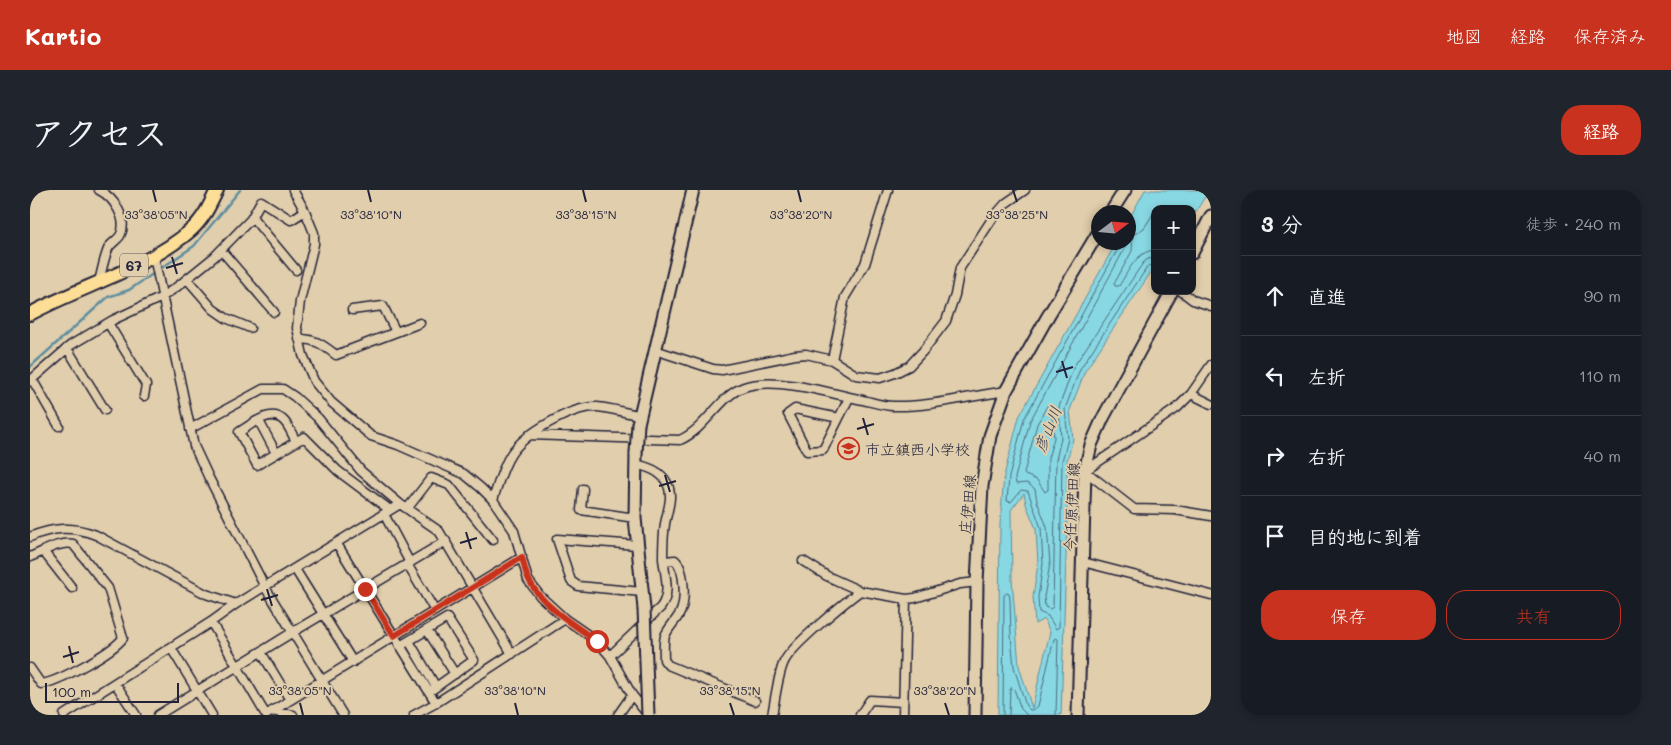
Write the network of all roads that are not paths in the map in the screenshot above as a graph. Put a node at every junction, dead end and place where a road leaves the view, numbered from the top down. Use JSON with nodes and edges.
{"nodes":[{"id":1,"x":99,"y":190,"type":"edge"},
{"id":2,"x":217,"y":190,"type":"edge"},
{"id":3,"x":293,"y":190,"type":"edge"},
{"id":4,"x":693,"y":190,"type":"edge"},
{"id":5,"x":888,"y":190,"type":"edge"},
{"id":6,"x":1025,"y":190,"type":"edge"},
{"id":7,"x":1125,"y":190,"type":"edge"},
{"id":8,"x":1115,"y":205,"type":"edge"},
{"id":9,"x":305,"y":211,"type":"junction"},
{"id":10,"x":1211,"y":216,"type":"edge"},
{"id":11,"x":252,"y":218,"type":"junction"},
{"id":12,"x":1091,"y":245,"type":"edge"},
{"id":13,"x":222,"y":250,"type":"junction"},
{"id":14,"x":1194,"y":250,"type":"edge"},
{"id":15,"x":154,"y":257,"type":"junction"},
{"id":16,"x":296,"y":270,"type":"dead end"},
{"id":17,"x":187,"y":279,"type":"junction"},
{"id":18,"x":99,"y":281,"type":"junction"},
{"id":19,"x":1170,"y":295,"type":"edge"},
{"id":20,"x":1186,"y":295,"type":"edge"},
{"id":21,"x":162,"y":298,"type":"junction"},
{"id":22,"x":1211,"y":306,"type":"edge"},
{"id":23,"x":352,"y":310,"type":"dead end"},
{"id":24,"x":274,"y":312,"type":"dead end"},
{"id":25,"x":30,"y":314,"type":"edge"},
{"id":26,"x":420,"y":322,"type":"dead end"},
{"id":27,"x":108,"y":323,"type":"junction"},
{"id":28,"x":250,"y":328,"type":"dead end"},
{"id":29,"x":396,"y":332,"type":"junction"},
{"id":30,"x":299,"y":339,"type":"junction"},
{"id":31,"x":67,"y":348,"type":"junction"},
{"id":32,"x":655,"y":350,"type":"junction"},
{"id":33,"x":832,"y":360,"type":"junction"},
{"id":34,"x":1211,"y":365,"type":"edge"},
{"id":35,"x":31,"y":380,"type":"edge"},
{"id":36,"x":1006,"y":391,"type":"junction"},
{"id":37,"x":1192,"y":394,"type":"junction"},
{"id":38,"x":144,"y":396,"type":"dead end"},
{"id":39,"x":849,"y":398,"type":"junction"},
{"id":40,"x":1211,"y":404,"type":"edge"},
{"id":41,"x":105,"y":410,"type":"dead end"},
{"id":42,"x":839,"y":418,"type":"junction"},
{"id":43,"x":639,"y":420,"type":"junction"},
{"id":44,"x":259,"y":421,"type":"junction"},
{"id":45,"x":59,"y":426,"type":"dead end"},
{"id":46,"x":190,"y":429,"type":"junction"},
{"id":47,"x":529,"y":435,"type":"junction"},
{"id":48,"x":296,"y":441,"type":"junction"},
{"id":49,"x":276,"y":453,"type":"junction"},
{"id":50,"x":636,"y":459,"type":"junction"},
{"id":51,"x":1085,"y":471,"type":"junction"},
{"id":52,"x":583,"y":490,"type":"dead end"},
{"id":53,"x":493,"y":500,"type":"junction"},
{"id":54,"x":404,"y":506,"type":"junction"},
{"id":55,"x":387,"y":512,"type":"junction"},
{"id":56,"x":1211,"y":516,"type":"edge"},
{"id":57,"x":635,"y":518,"type":"junction"},
{"id":58,"x":30,"y":536,"type":"edge"},
{"id":59,"x":493,"y":540,"type":"dead end"},
{"id":60,"x":446,"y":541,"type":"junction"},
{"id":61,"x":337,"y":544,"type":"junction"},
{"id":62,"x":637,"y":545,"type":"junction"},
{"id":63,"x":43,"y":552,"type":"junction"},
{"id":64,"x":30,"y":557,"type":"edge"},
{"id":65,"x":522,"y":557,"type":"junction"},
{"id":66,"x":664,"y":561,"type":"junction"},
{"id":67,"x":803,"y":561,"type":"dead end"},
{"id":68,"x":1083,"y":562,"type":"junction"},
{"id":69,"x":409,"y":563,"type":"junction"},
{"id":70,"x":295,"y":569,"type":"junction"},
{"id":71,"x":977,"y":582,"type":"junction"},
{"id":72,"x":264,"y":587,"type":"junction"},
{"id":73,"x":474,"y":587,"type":"junction"},
{"id":74,"x":72,"y":588,"type":"dead end"},
{"id":75,"x":365,"y":589,"type":"junction"},
{"id":76,"x":860,"y":591,"type":"junction"},
{"id":77,"x":642,"y":592,"type":"junction"},
{"id":78,"x":1211,"y":595,"type":"edge"},
{"id":79,"x":906,"y":599,"type":"junction"},
{"id":80,"x":236,"y":604,"type":"junction"},
{"id":81,"x":435,"y":611,"type":"junction"},
{"id":82,"x":323,"y":614,"type":"junction"},
{"id":83,"x":565,"y":619,"type":"junction"},
{"id":84,"x":211,"y":622,"type":"junction"},
{"id":85,"x":427,"y":630,"type":"junction"},
{"id":86,"x":292,"y":632,"type":"junction"},
{"id":87,"x":394,"y":636,"type":"junction"},
{"id":88,"x":409,"y":641,"type":"junction"},
{"id":89,"x":400,"y":646,"type":"junction"},
{"id":90,"x":171,"y":648,"type":"junction"},
{"id":91,"x":261,"y":652,"type":"junction"},
{"id":92,"x":512,"y":654,"type":"junction"},
{"id":93,"x":610,"y":656,"type":"junction"},
{"id":94,"x":353,"y":662,"type":"junction"},
{"id":95,"x":238,"y":666,"type":"junction"},
{"id":96,"x":30,"y":668,"type":"edge"},
{"id":97,"x":455,"y":674,"type":"junction"},
{"id":98,"x":323,"y":680,"type":"junction"},
{"id":99,"x":115,"y":683,"type":"junction"},
{"id":100,"x":433,"y":690,"type":"junction"},
{"id":101,"x":197,"y":692,"type":"junction"},
{"id":102,"x":632,"y":695,"type":"junction"},
{"id":103,"x":290,"y":700,"type":"junction"},
{"id":104,"x":755,"y":701,"type":"dead end"},
{"id":105,"x":904,"y":702,"type":"junction"},
{"id":106,"x":436,"y":703,"type":"junction"},
{"id":107,"x":268,"y":714,"type":"edge"},
{"id":108,"x":64,"y":715,"type":"edge"},
{"id":109,"x":136,"y":715,"type":"edge"},
{"id":110,"x":158,"y":715,"type":"edge"},
{"id":111,"x":212,"y":715,"type":"edge"},
{"id":112,"x":293,"y":715,"type":"edge"},
{"id":113,"x":343,"y":715,"type":"edge"},
{"id":114,"x":414,"y":715,"type":"edge"},
{"id":115,"x":618,"y":715,"type":"edge"},
{"id":116,"x":648,"y":715,"type":"edge"},
{"id":117,"x":772,"y":715,"type":"edge"},
{"id":118,"x":860,"y":715,"type":"edge"},
{"id":119,"x":903,"y":715,"type":"edge"},
{"id":120,"x":975,"y":715,"type":"edge"},
{"id":121,"x":1078,"y":715,"type":"edge"}],
"edges":[{"from":1,"to":18,"type":"street"},
{"from":2,"to":15,"type":"main road","number":"67"},
{"from":3,"to":9,"type":"street"},
{"from":4,"to":32,"type":"main road"},
{"from":5,"to":33,"type":"street"},
{"from":6,"to":33,"type":"street"},
{"from":7,"to":8,"type":"main road"},
{"from":9,"to":11,"type":"street"},
{"from":9,"to":30,"type":"street"},
{"from":10,"to":14,"type":"main road"},
{"from":11,"to":13,"type":"street"},
{"from":11,"to":16,"type":"street"},
{"from":12,"to":36,"type":"main road","name":"庄伊田線"},
{"from":13,"to":17,"type":"street"},
{"from":13,"to":24,"type":"street"},
{"from":15,"to":18,"type":"main road","number":"67"},
{"from":15,"to":21,"type":"street"},
{"from":17,"to":21,"type":"street"},
{"from":17,"to":28,"type":"street"},
{"from":18,"to":25,"type":"main road","number":"67"},
{"from":19,"to":51,"type":"main road","name":"今任原伊田線"},
{"from":20,"to":22,"type":"street"},
{"from":21,"to":27,"type":"street"},
{"from":21,"to":46,"type":"street"},
{"from":23,"to":29,"type":"street"},
{"from":26,"to":29,"type":"street"},
{"from":27,"to":31,"type":"street"},
{"from":27,"to":38,"type":"street"},
{"from":29,"to":30,"type":"street"},
{"from":30,"to":53,"type":"street"},
{"from":31,"to":35,"type":"street"},
{"from":31,"to":41,"type":"street"},
{"from":32,"to":33,"type":"street"},
{"from":32,"to":43,"type":"main road"},
{"from":34,"to":37,"type":"street"},
{"from":35,"to":45,"type":"street"},
{"from":36,"to":39,"type":"street"},
{"from":36,"to":71,"type":"main road","name":"庄伊田線"},
{"from":37,"to":40,"type":"street"},
{"from":37,"to":51,"type":"street"},
{"from":39,"to":42,"type":"street"},
{"from":39,"to":47,"type":"street"},
{"from":42,"to":42,"type":"street"},
{"from":43,"to":47,"type":"street"},
{"from":43,"to":50,"type":"main road","bridge":true},
{"from":44,"to":48,"type":"street"},
{"from":44,"to":49,"type":"street"},
{"from":44,"to":49,"type":"street"},
{"from":46,"to":54,"type":"street"},
{"from":46,"to":72,"type":"street"},
{"from":47,"to":53,"type":"street"},
{"from":48,"to":49,"type":"street"},
{"from":48,"to":55,"type":"street"},
{"from":50,"to":57,"type":"main road"},
{"from":50,"to":66,"type":"street"},
{"from":51,"to":56,"type":"street"},
{"from":51,"to":68,"type":"main road","name":"今任原伊田線"},
{"from":52,"to":57,"type":"street"},
{"from":53,"to":65,"type":"street"},
{"from":54,"to":55,"type":"street"},
{"from":54,"to":59,"type":"street"},
{"from":54,"to":60,"type":"street"},
{"from":55,"to":61,"type":"street"},
{"from":55,"to":69,"type":"street"},
{"from":57,"to":62,"type":"main road"},
{"from":58,"to":80,"type":"street"},
{"from":60,"to":69,"type":"street"},
{"from":60,"to":73,"type":"street"},
{"from":61,"to":70,"type":"street"},
{"from":61,"to":75,"type":"street"},
{"from":62,"to":77,"type":"main road"},
{"from":62,"to":77,"type":"street"},
{"from":63,"to":64,"type":"street"},
{"from":63,"to":74,"type":"street"},
{"from":63,"to":96,"type":"street"},
{"from":65,"to":73,"type":"street"},
{"from":65,"to":83,"type":"street"},
{"from":66,"to":93,"type":"street"},
{"from":66,"to":104,"type":"street"},
{"from":67,"to":76,"type":"street"},
{"from":68,"to":78,"type":"street"},
{"from":68,"to":121,"type":"main road","name":"今任原伊田線"},
{"from":69,"to":75,"type":"street"},
{"from":69,"to":81,"type":"street"},
{"from":70,"to":72,"type":"street"},
{"from":70,"to":82,"type":"street"},
{"from":71,"to":79,"type":"street"},
{"from":71,"to":120,"type":"main road","name":"庄伊田線"},
{"from":72,"to":80,"type":"street"},
{"from":72,"to":86,"type":"street"},
{"from":73,"to":81,"type":"street"},
{"from":73,"to":92,"type":"street"},
{"from":75,"to":82,"type":"street"},
{"from":75,"to":87,"type":"street"},
{"from":76,"to":79,"type":"street"},
{"from":76,"to":117,"type":"street"},
{"from":77,"to":116,"type":"main road","bridge":true},
{"from":79,"to":105,"type":"street"},
{"from":80,"to":84,"type":"street"},
{"from":81,"to":87,"type":"street"},
{"from":82,"to":86,"type":"street"},
{"from":82,"to":94,"type":"street"},
{"from":83,"to":92,"type":"street"},
{"from":83,"to":93,"type":"street"},
{"from":84,"to":90,"type":"street"},
{"from":84,"to":95,"type":"street"},
{"from":85,"to":88,"type":"street"},
{"from":85,"to":97,"type":"street"},
{"from":85,"to":97,"type":"street"},
{"from":86,"to":91,"type":"street"},
{"from":86,"to":98,"type":"street"},
{"from":87,"to":89,"type":"street"},
{"from":87,"to":94,"type":"street"},
{"from":88,"to":89,"type":"street"},
{"from":88,"to":100,"type":"street"},
{"from":89,"to":100,"type":"street"},
{"from":90,"to":99,"type":"street"},
{"from":90,"to":101,"type":"street"},
{"from":91,"to":95,"type":"street"},
{"from":91,"to":103,"type":"street"},
{"from":92,"to":106,"type":"street"},
{"from":93,"to":102,"type":"street"},
{"from":94,"to":98,"type":"street"},
{"from":95,"to":101,"type":"street"},
{"from":95,"to":107,"type":"street"},
{"from":97,"to":100,"type":"street"},
{"from":98,"to":103,"type":"street"},
{"from":98,"to":113,"type":"street"},
{"from":99,"to":108,"type":"street"},
{"from":99,"to":109,"type":"street"},
{"from":100,"to":106,"type":"street"},
{"from":101,"to":110,"type":"street"},
{"from":101,"to":111,"type":"street"},
{"from":102,"to":115,"type":"street"},
{"from":102,"to":116,"type":"street"},
{"from":103,"to":107,"type":"street"},
{"from":105,"to":118,"type":"street"},
{"from":105,"to":119,"type":"street"},
{"from":106,"to":114,"type":"street"},
{"from":107,"to":112,"type":"street"}]}
